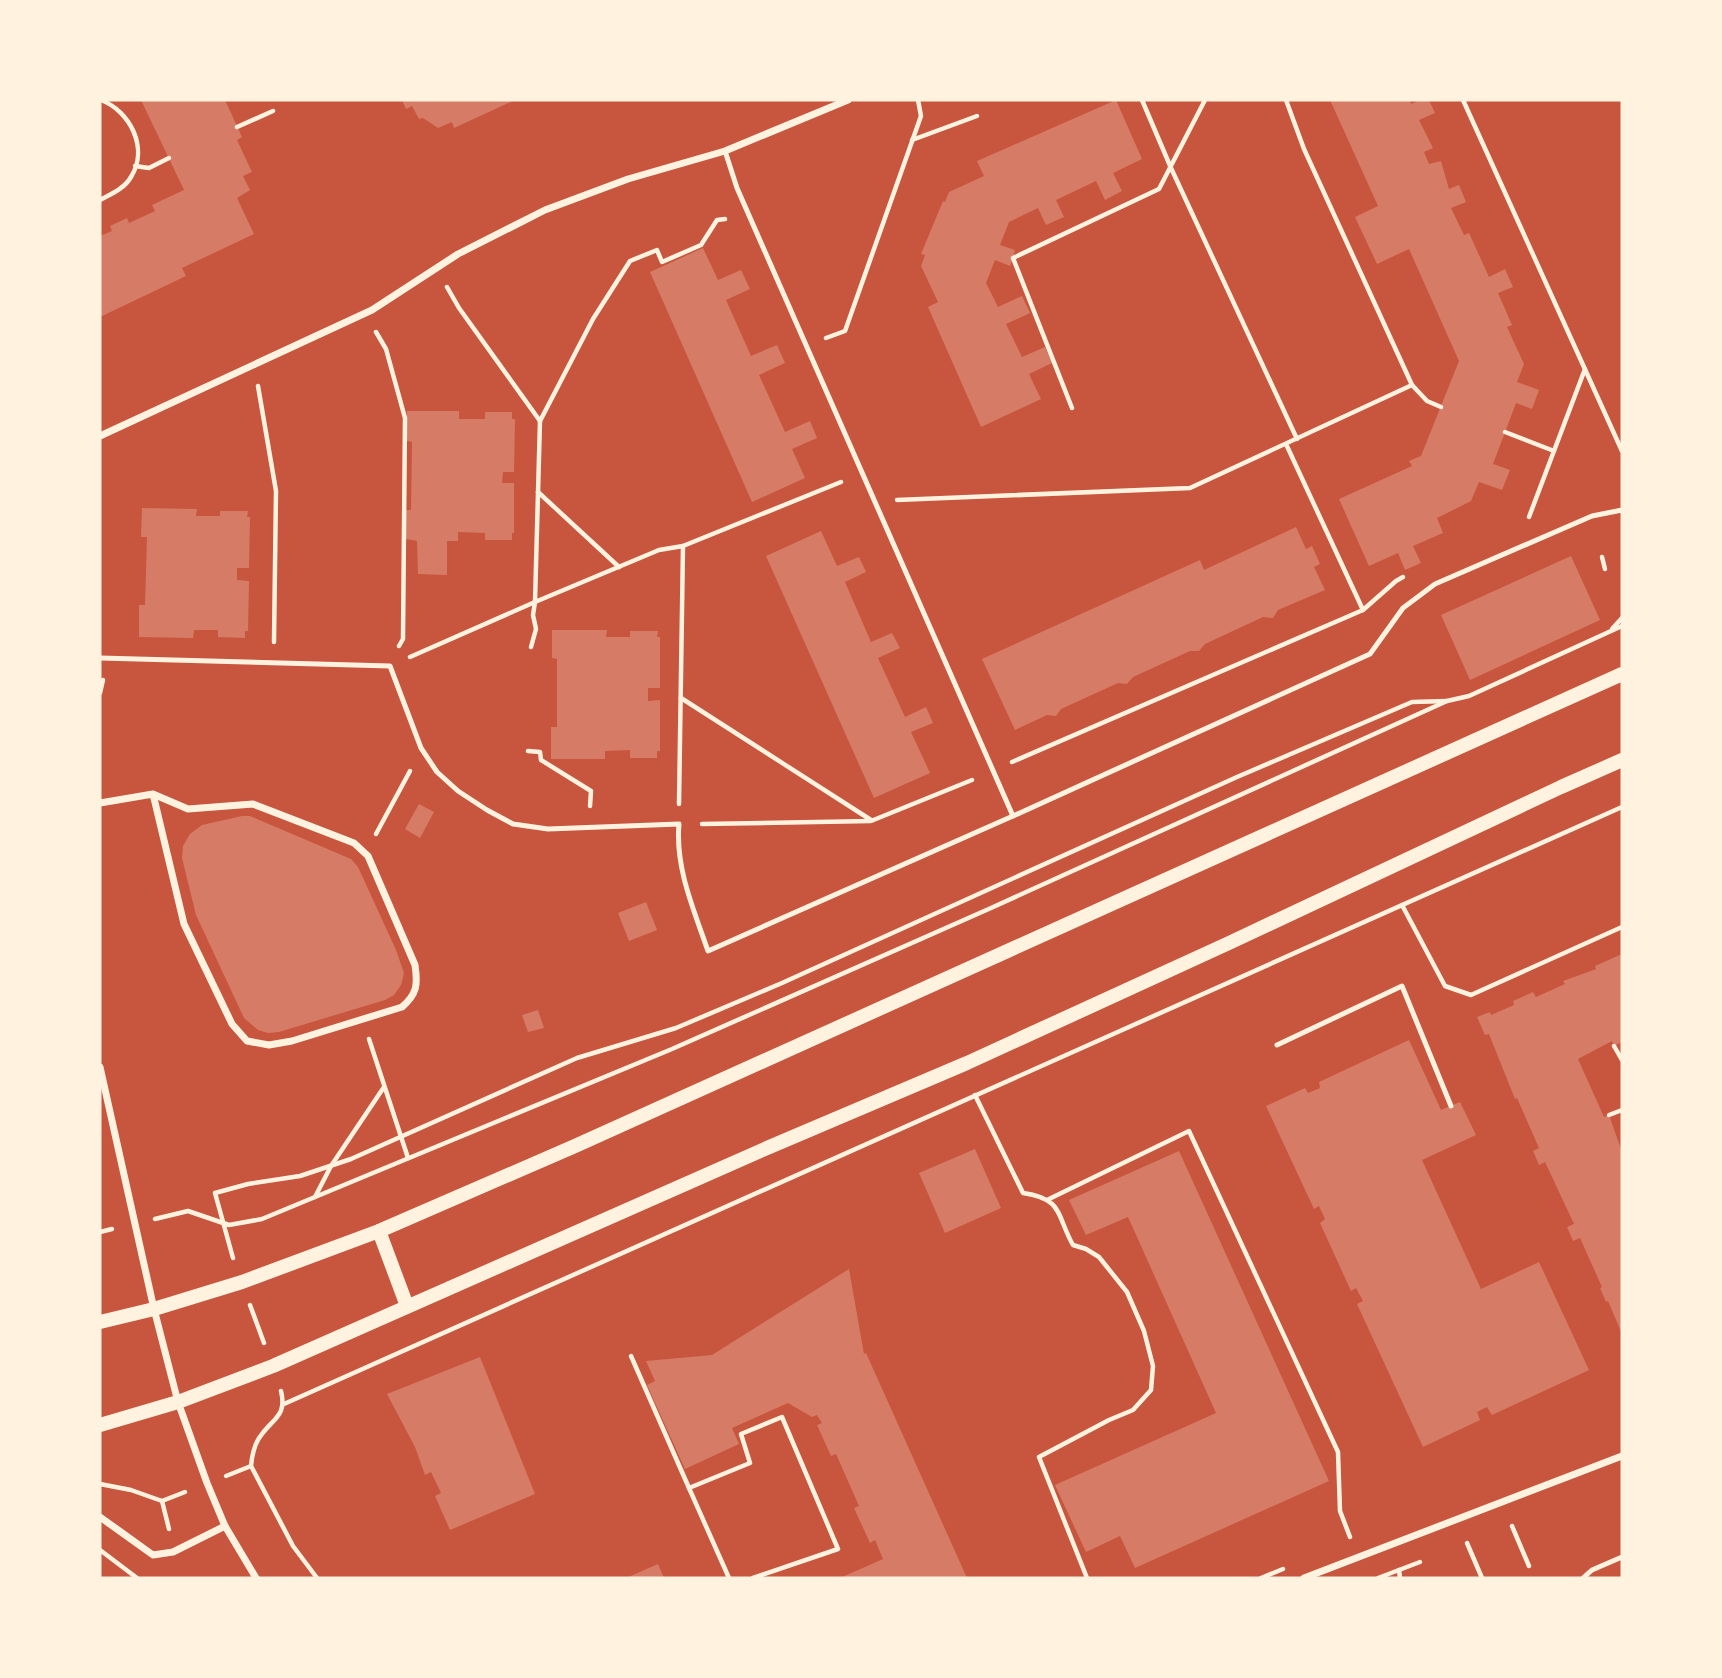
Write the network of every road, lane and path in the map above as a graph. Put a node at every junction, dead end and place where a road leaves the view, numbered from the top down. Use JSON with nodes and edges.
{"nodes":[{"id":1,"x":100,"y":100,"type":"edge"},
{"id":2,"x":848,"y":100,"type":"edge"},
{"id":3,"x":918,"y":100,"type":"edge"},
{"id":4,"x":1142,"y":100,"type":"edge"},
{"id":5,"x":1205,"y":100,"type":"edge"},
{"id":6,"x":1286,"y":100,"type":"edge"},
{"id":7,"x":1463,"y":100,"type":"edge"},
{"id":8,"x":273,"y":111,"type":"dead end"},
{"id":9,"x":977,"y":116,"type":"dead end"},
{"id":10,"x":237,"y":127,"type":"dead end"},
{"id":11,"x":912,"y":141,"type":"junction"},
{"id":12,"x":725,"y":152,"type":"junction"},
{"id":13,"x":169,"y":159,"type":"dead end"},
{"id":14,"x":135,"y":166,"type":"junction"},
{"id":15,"x":1171,"y":168,"type":"junction"},
{"id":16,"x":100,"y":200,"type":"edge"},
{"id":17,"x":732,"y":219,"type":"dead end"},
{"id":18,"x":436,"y":268,"type":"junction"},
{"id":19,"x":372,"y":310,"type":"junction"},
{"id":20,"x":807,"y":346,"type":"junction"},
{"id":21,"x":253,"y":365,"type":"junction"},
{"id":22,"x":1585,"y":368,"type":"junction"},
{"id":23,"x":1412,"y":385,"type":"junction"},
{"id":24,"x":1441,"y":407,"type":"dead end"},
{"id":25,"x":1072,"y":408,"type":"dead end"},
{"id":26,"x":540,"y":422,"type":"junction"},
{"id":27,"x":1505,"y":432,"type":"dead end"},
{"id":28,"x":100,"y":436,"type":"edge"},
{"id":29,"x":1297,"y":439,"type":"junction"},
{"id":30,"x":1286,"y":444,"type":"junction"},
{"id":31,"x":1554,"y":451,"type":"junction"},
{"id":32,"x":1622,"y":451,"type":"edge"},
{"id":33,"x":849,"y":479,"type":"dead end"},
{"id":34,"x":538,"y":492,"type":"junction"},
{"id":35,"x":874,"y":501,"type":"junction"},
{"id":36,"x":1622,"y":510,"type":"edge"},
{"id":37,"x":1529,"y":517,"type":"dead end"},
{"id":38,"x":683,"y":546,"type":"junction"},
{"id":39,"x":1602,"y":557,"type":"dead end"},
{"id":40,"x":619,"y":567,"type":"junction"},
{"id":41,"x":1605,"y":569,"type":"dead end"},
{"id":42,"x":535,"y":602,"type":"junction"},
{"id":43,"x":1622,"y":618,"type":"edge"},
{"id":44,"x":1622,"y":626,"type":"edge"},
{"id":45,"x":1609,"y":632,"type":"junction"},
{"id":46,"x":531,"y":648,"type":"dead end"},
{"id":47,"x":100,"y":657,"type":"edge"},
{"id":48,"x":273,"y":662,"type":"junction"},
{"id":49,"x":390,"y":666,"type":"junction"},
{"id":50,"x":1622,"y":674,"type":"edge"},
{"id":51,"x":680,"y":698,"type":"junction"},
{"id":52,"x":1447,"y":701,"type":"junction"},
{"id":53,"x":421,"y":748,"type":"junction"},
{"id":54,"x":528,"y":751,"type":"dead end"},
{"id":55,"x":1622,"y":760,"type":"edge"},
{"id":56,"x":992,"y":771,"type":"junction"},
{"id":57,"x":153,"y":794,"type":"junction"},
{"id":58,"x":100,"y":803,"type":"edge"},
{"id":59,"x":1622,"y":807,"type":"edge"},
{"id":60,"x":1013,"y":817,"type":"junction"},
{"id":61,"x":871,"y":821,"type":"junction"},
{"id":62,"x":678,"y":824,"type":"junction"},
{"id":63,"x":589,"y":828,"type":"junction"},
{"id":64,"x":365,"y":853,"type":"junction"},
{"id":65,"x":1402,"y":905,"type":"junction"},
{"id":66,"x":1622,"y":927,"type":"edge"},
{"id":67,"x":363,"y":1020,"type":"junction"},
{"id":68,"x":1277,"y":1045,"type":"dead end"},
{"id":69,"x":1614,"y":1046,"type":"dead end"},
{"id":70,"x":1622,"y":1060,"type":"edge"},
{"id":71,"x":100,"y":1067,"type":"edge"},
{"id":72,"x":385,"y":1087,"type":"junction"},
{"id":73,"x":975,"y":1095,"type":"junction"},
{"id":74,"x":1451,"y":1106,"type":"dead end"},
{"id":75,"x":1622,"y":1110,"type":"edge"},
{"id":76,"x":1609,"y":1115,"type":"dead end"},
{"id":77,"x":402,"y":1138,"type":"junction"},
{"id":78,"x":408,"y":1158,"type":"junction"},
{"id":79,"x":331,"y":1166,"type":"junction"},
{"id":80,"x":315,"y":1197,"type":"junction"},
{"id":81,"x":1049,"y":1199,"type":"junction"},
{"id":82,"x":135,"y":1224,"type":"junction"},
{"id":83,"x":222,"y":1224,"type":"junction"},
{"id":84,"x":100,"y":1231,"type":"edge"},
{"id":85,"x":379,"y":1231,"type":"junction"},
{"id":86,"x":242,"y":1282,"type":"junction"},
{"id":87,"x":407,"y":1306,"type":"junction"},
{"id":88,"x":154,"y":1309,"type":"junction"},
{"id":89,"x":100,"y":1322,"type":"edge"},
{"id":90,"x":631,"y":1356,"type":"dead end"},
{"id":91,"x":273,"y":1366,"type":"junction"},
{"id":92,"x":178,"y":1402,"type":"junction"},
{"id":93,"x":284,"y":1404,"type":"junction"},
{"id":94,"x":100,"y":1425,"type":"edge"},
{"id":95,"x":1622,"y":1456,"type":"edge"},
{"id":96,"x":100,"y":1483,"type":"edge"},
{"id":97,"x":689,"y":1488,"type":"junction"},
{"id":98,"x":162,"y":1501,"type":"dead end"},
{"id":99,"x":100,"y":1517,"type":"edge"},
{"id":100,"x":225,"y":1526,"type":"junction"},
{"id":101,"x":1512,"y":1526,"type":"dead end"},
{"id":102,"x":1352,"y":1541,"type":"dead end"},
{"id":103,"x":1467,"y":1543,"type":"dead end"},
{"id":104,"x":100,"y":1550,"type":"edge"},
{"id":105,"x":1622,"y":1557,"type":"edge"},
{"id":106,"x":1295,"y":1564,"type":"dead end"},
{"id":107,"x":1529,"y":1566,"type":"dead end"},
{"id":108,"x":1326,"y":1570,"type":"junction"},
{"id":109,"x":1399,"y":1570,"type":"dead end"},
{"id":110,"x":137,"y":1578,"type":"edge"},
{"id":111,"x":256,"y":1578,"type":"edge"},
{"id":112,"x":317,"y":1578,"type":"edge"},
{"id":113,"x":729,"y":1578,"type":"edge"},
{"id":114,"x":753,"y":1578,"type":"edge"},
{"id":115,"x":1087,"y":1578,"type":"edge"},
{"id":116,"x":1261,"y":1578,"type":"edge"},
{"id":117,"x":1304,"y":1578,"type":"edge"},
{"id":118,"x":1329,"y":1578,"type":"edge"},
{"id":119,"x":1400,"y":1578,"type":"edge"},
{"id":120,"x":1482,"y":1578,"type":"edge"},
{"id":121,"x":1584,"y":1578,"type":"edge"}],
"edges":[{"from":1,"to":14,"type":"path"},
{"from":2,"to":12,"type":"street"},
{"from":3,"to":11,"type":"path"},
{"from":4,"to":15,"type":"path"},
{"from":5,"to":15,"type":"path"},
{"from":6,"to":23,"type":"path"},
{"from":7,"to":22,"type":"path"},
{"from":8,"to":10,"type":"path"},
{"from":9,"to":11,"type":"path"},
{"from":11,"to":20,"type":"path"},
{"from":12,"to":18,"type":"street"},
{"from":12,"to":20,"type":"lane"},
{"from":13,"to":14,"type":"path"},
{"from":14,"to":16,"type":"path"},
{"from":15,"to":25,"type":"path"},
{"from":15,"to":29,"type":"path"},
{"from":17,"to":26,"type":"path"},
{"from":18,"to":19,"type":"street"},
{"from":18,"to":26,"type":"path"},
{"from":19,"to":21,"type":"street"},
{"from":19,"to":49,"type":"path"},
{"from":20,"to":35,"type":"lane"},
{"from":21,"to":28,"type":"street"},
{"from":21,"to":48,"type":"path"},
{"from":22,"to":31,"type":"path"},
{"from":22,"to":32,"type":"path"},
{"from":23,"to":24,"type":"path"},
{"from":23,"to":29,"type":"path"},
{"from":26,"to":34,"type":"path"},
{"from":27,"to":31,"type":"path"},
{"from":29,"to":30,"type":"path"},
{"from":30,"to":35,"type":"path"},
{"from":30,"to":56,"type":"path"},
{"from":31,"to":37,"type":"path"},
{"from":33,"to":38,"type":"path"},
{"from":34,"to":40,"type":"path"},
{"from":34,"to":42,"type":"path"},
{"from":35,"to":56,"type":"lane"},
{"from":36,"to":60,"type":"lane"},
{"from":38,"to":40,"type":"path"},
{"from":38,"to":51,"type":"path"},
{"from":39,"to":41,"type":"path"},
{"from":40,"to":42,"type":"path"},
{"from":42,"to":46,"type":"path"},
{"from":42,"to":49,"type":"path"},
{"from":43,"to":45,"type":"path"},
{"from":44,"to":45,"type":"path"},
{"from":45,"to":52,"type":"path"},
{"from":47,"to":48,"type":"lane"},
{"from":48,"to":49,"type":"lane"},
{"from":49,"to":53,"type":"lane"},
{"from":50,"to":85,"type":"main road"},
{"from":51,"to":61,"type":"path"},
{"from":51,"to":62,"type":"path"},
{"from":52,"to":77,"type":"path"},
{"from":52,"to":78,"type":"path"},
{"from":53,"to":63,"type":"lane"},
{"from":53,"to":64,"type":"path"},
{"from":54,"to":63,"type":"path"},
{"from":55,"to":87,"type":"main road"},
{"from":56,"to":60,"type":"lane"},
{"from":56,"to":61,"type":"path"},
{"from":57,"to":58,"type":"street"},
{"from":57,"to":64,"type":"street"},
{"from":57,"to":67,"type":"street"},
{"from":59,"to":65,"type":"path"},
{"from":60,"to":62,"type":"lane"},
{"from":61,"to":62,"type":"path"},
{"from":62,"to":63,"type":"lane"},
{"from":64,"to":67,"type":"street"},
{"from":65,"to":66,"type":"path"},
{"from":65,"to":73,"type":"path"},
{"from":67,"to":72,"type":"path"},
{"from":68,"to":74,"type":"lane"},
{"from":69,"to":70,"type":"path"},
{"from":71,"to":82,"type":"street"},
{"from":72,"to":77,"type":"path"},
{"from":72,"to":79,"type":"path"},
{"from":73,"to":81,"type":"path"},
{"from":73,"to":93,"type":"path"},
{"from":75,"to":76,"type":"path"},
{"from":77,"to":78,"type":"path"},
{"from":77,"to":79,"type":"path"},
{"from":78,"to":80,"type":"path"},
{"from":79,"to":80,"type":"path"},
{"from":79,"to":83,"type":"path"},
{"from":80,"to":83,"type":"path"},
{"from":81,"to":102,"type":"path"},
{"from":81,"to":115,"type":"path"},
{"from":82,"to":83,"type":"path"},
{"from":82,"to":84,"type":"path"},
{"from":82,"to":88,"type":"street"},
{"from":83,"to":86,"type":"path"},
{"from":85,"to":86,"type":"main road"},
{"from":85,"to":87,"type":"main road"},
{"from":86,"to":88,"type":"main road"},
{"from":86,"to":91,"type":"path"},
{"from":87,"to":91,"type":"main road"},
{"from":88,"to":89,"type":"main road"},
{"from":88,"to":92,"type":"street"},
{"from":90,"to":97,"type":"path"},
{"from":91,"to":92,"type":"main road"},
{"from":91,"to":93,"type":"path"},
{"from":92,"to":94,"type":"main road"},
{"from":92,"to":100,"type":"street"},
{"from":93,"to":112,"type":"path"},
{"from":95,"to":108,"type":"street"},
{"from":96,"to":98,"type":"path"},
{"from":97,"to":113,"type":"path"},
{"from":97,"to":114,"type":"path"},
{"from":99,"to":100,"type":"street"},
{"from":100,"to":111,"type":"street"},
{"from":101,"to":107,"type":"path"},
{"from":103,"to":120,"type":"path"},
{"from":104,"to":110,"type":"path"},
{"from":105,"to":121,"type":"lane"},
{"from":106,"to":116,"type":"path"},
{"from":108,"to":117,"type":"street"},
{"from":108,"to":118,"type":"lane"},
{"from":109,"to":119,"type":"path"}]}
